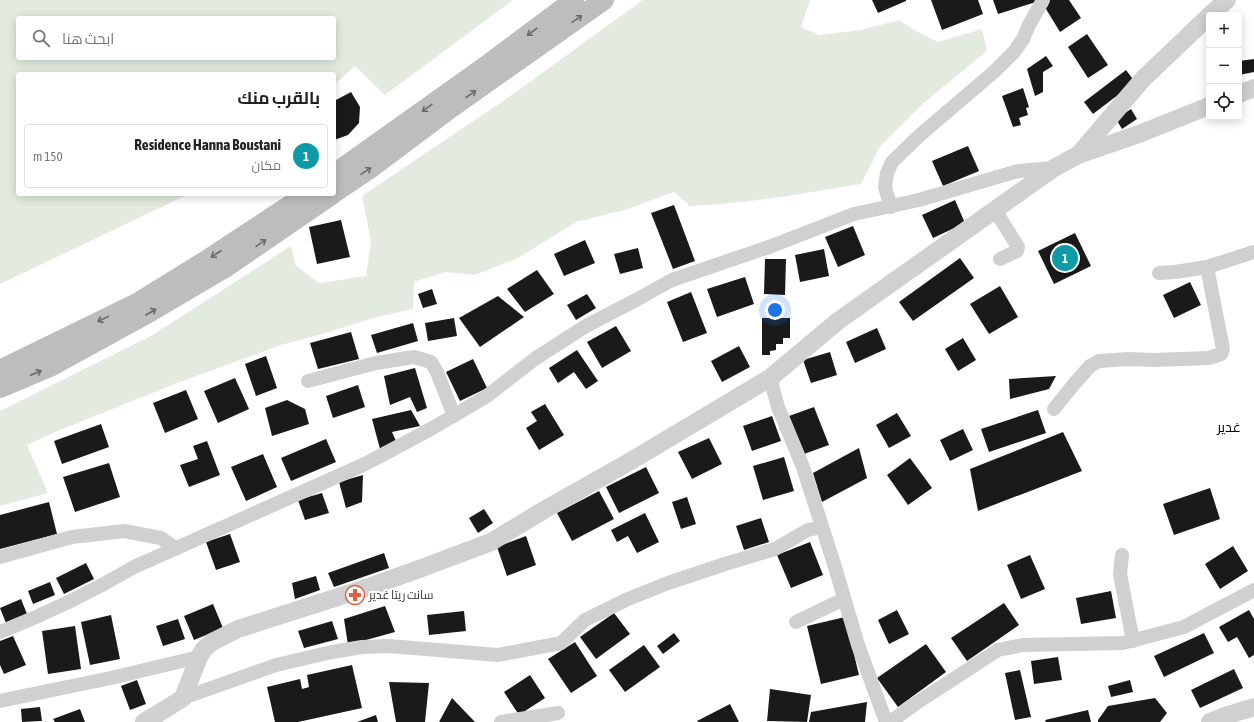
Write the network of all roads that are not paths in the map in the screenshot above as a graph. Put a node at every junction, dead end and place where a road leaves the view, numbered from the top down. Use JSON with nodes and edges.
{"nodes":[{"id":1,"x":574,"y":0,"type":"edge"},
{"id":2,"x":604,"y":0,"type":"edge"},
{"id":3,"x":1043,"y":0,"type":"edge"},
{"id":4,"x":1227,"y":0,"type":"edge"},
{"id":5,"x":1213,"y":12,"type":"edge"},
{"id":6,"x":1206,"y":19,"type":"edge"},
{"id":7,"x":1254,"y":88,"type":"edge"},
{"id":8,"x":1242,"y":93,"type":"edge"},
{"id":9,"x":1206,"y":107,"type":"edge"},
{"id":10,"x":1078,"y":155,"type":"junction"},
{"id":11,"x":1054,"y":168,"type":"junction"},
{"id":12,"x":336,"y":173,"type":"edge"},
{"id":13,"x":336,"y":192,"type":"edge"},
{"id":14,"x":304,"y":196,"type":"edge"},
{"id":15,"x":330,"y":196,"type":"edge"},
{"id":16,"x":891,"y":207,"type":"junction"},
{"id":17,"x":995,"y":210,"type":"junction"},
{"id":18,"x":1254,"y":252,"type":"edge"},
{"id":19,"x":1000,"y":259,"type":"dead end"},
{"id":20,"x":1207,"y":267,"type":"junction"},
{"id":21,"x":1159,"y":273,"type":"dead end"},
{"id":22,"x":0,"y":370,"type":"edge"},
{"id":23,"x":770,"y":378,"type":"junction"},
{"id":24,"x":308,"y":381,"type":"dead end"},
{"id":25,"x":0,"y":388,"type":"edge"},
{"id":26,"x":1054,"y":409,"type":"dead end"},
{"id":27,"x":454,"y":416,"type":"junction"},
{"id":28,"x":822,"y":527,"type":"junction"},
{"id":29,"x":175,"y":548,"type":"junction"},
{"id":30,"x":1122,"y":555,"type":"dead end"},
{"id":31,"x":0,"y":557,"type":"edge"},
{"id":32,"x":1254,"y":590,"type":"edge"},
{"id":33,"x":844,"y":599,"type":"junction"},
{"id":34,"x":796,"y":622,"type":"dead end"},
{"id":35,"x":0,"y":632,"type":"edge"},
{"id":36,"x":1133,"y":641,"type":"junction"},
{"id":37,"x":198,"y":657,"type":"junction"},
{"id":38,"x":183,"y":698,"type":"junction"},
{"id":39,"x":0,"y":701,"type":"edge"},
{"id":40,"x":1254,"y":707,"type":"edge"},
{"id":41,"x":558,"y":713,"type":"dead end"},
{"id":42,"x":144,"y":722,"type":"edge"},
{"id":43,"x":501,"y":722,"type":"edge"},
{"id":44,"x":886,"y":722,"type":"edge"},
{"id":45,"x":890,"y":722,"type":"edge"},
{"id":46,"x":1210,"y":722,"type":"edge"}],
"edges":[{"from":1,"to":12,"type":"main road","one_way":true},
{"from":13,"to":2,"type":"main road","one_way":true},
{"from":3,"to":16,"type":"street"},
{"from":4,"to":5,"type":"street"},
{"from":6,"to":10,"type":"street"},
{"from":7,"to":8,"type":"street"},
{"from":9,"to":10,"type":"street"},
{"from":10,"to":11,"type":"street"},
{"from":11,"to":16,"type":"street"},
{"from":11,"to":17,"type":"street"},
{"from":14,"to":22,"type":"main road","one_way":true},
{"from":25,"to":15,"type":"main road","one_way":true},
{"from":16,"to":27,"type":"street"},
{"from":17,"to":19,"type":"street"},
{"from":17,"to":23,"type":"street"},
{"from":18,"to":20,"type":"street"},
{"from":20,"to":21,"type":"street"},
{"from":20,"to":26,"type":"street"},
{"from":23,"to":28,"type":"street"},
{"from":23,"to":37,"type":"street"},
{"from":24,"to":27,"type":"street"},
{"from":27,"to":29,"type":"street"},
{"from":28,"to":33,"type":"street"},
{"from":28,"to":38,"type":"street"},
{"from":29,"to":31,"type":"street"},
{"from":29,"to":35,"type":"street"},
{"from":30,"to":36,"type":"street"},
{"from":32,"to":36,"type":"street"},
{"from":33,"to":34,"type":"street"},
{"from":33,"to":44,"type":"street"},
{"from":36,"to":45,"type":"street"},
{"from":37,"to":38,"type":"street"},
{"from":37,"to":39,"type":"street"},
{"from":38,"to":42,"type":"street"},
{"from":40,"to":46,"type":"street"},
{"from":41,"to":43,"type":"street"}]}
